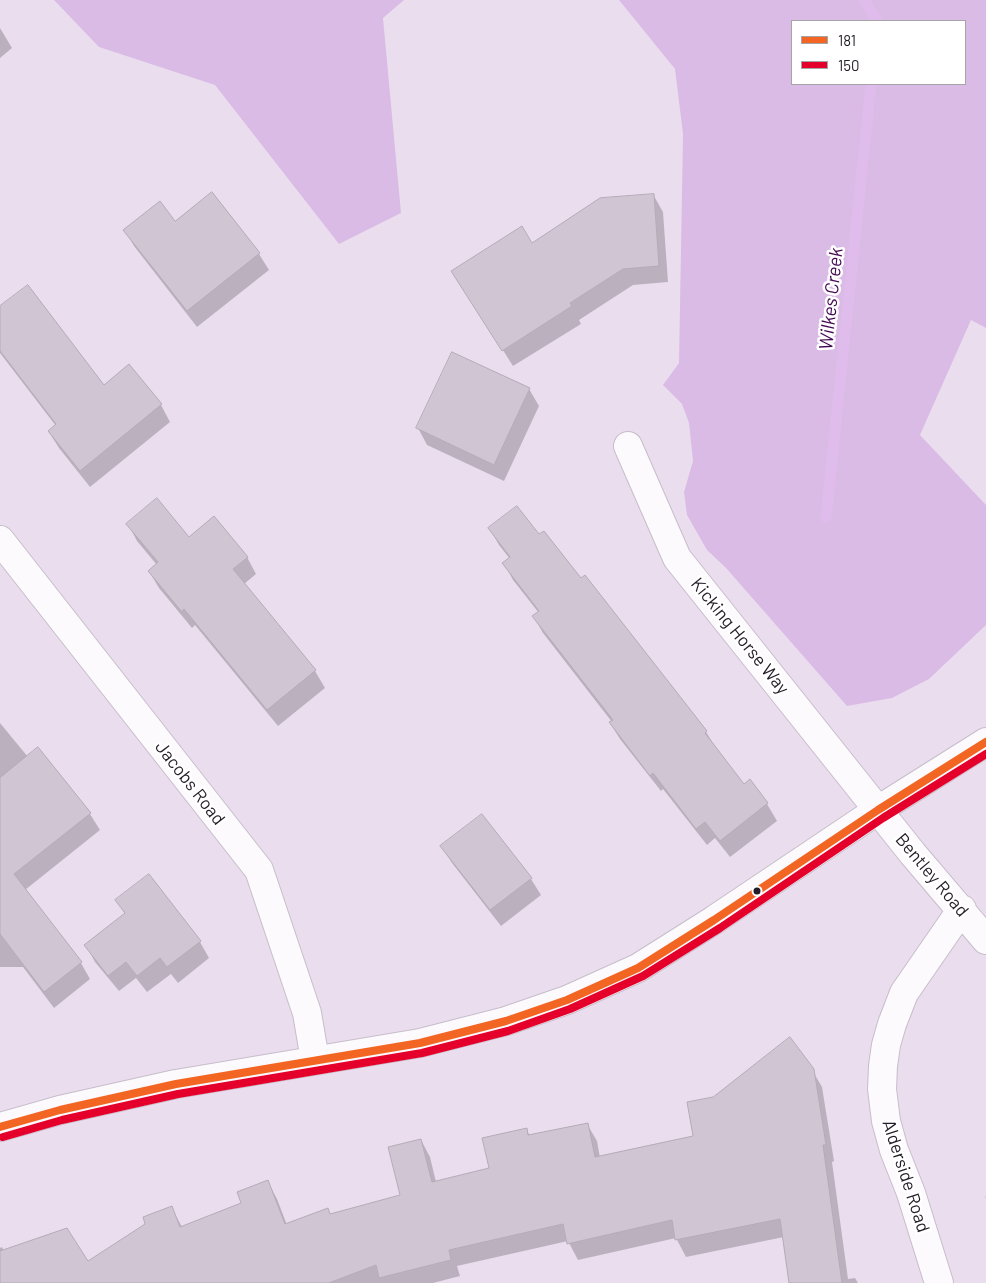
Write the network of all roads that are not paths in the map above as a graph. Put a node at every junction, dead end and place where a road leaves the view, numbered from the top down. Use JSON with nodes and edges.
{"nodes":[{"id":1,"x":628,"y":446,"type":"dead end"},
{"id":2,"x":0,"y":540,"type":"edge"},
{"id":3,"x":986,"y":742,"type":"edge"},
{"id":4,"x":878,"y":810,"type":"junction"},
{"id":5,"x":962,"y":909,"type":"junction"},
{"id":6,"x":986,"y":940,"type":"edge"},
{"id":7,"x":314,"y":1060,"type":"junction"},
{"id":8,"x":0,"y":1127,"type":"edge"},
{"id":9,"x":940,"y":1283,"type":"edge"}],
"edges":[{"from":1,"to":4,"type":"street","name":"Kicking Horse Way"},
{"from":2,"to":7,"type":"street","name":"Jacobs Road"},
{"from":3,"to":4,"type":"street"},
{"from":4,"to":5,"type":"street","name":"Bentley Road"},
{"from":4,"to":7,"type":"street"},
{"from":5,"to":6,"type":"street","name":"Bentley Road"},
{"from":5,"to":9,"type":"street","name":"Alderside Road"},
{"from":7,"to":8,"type":"street"}]}
